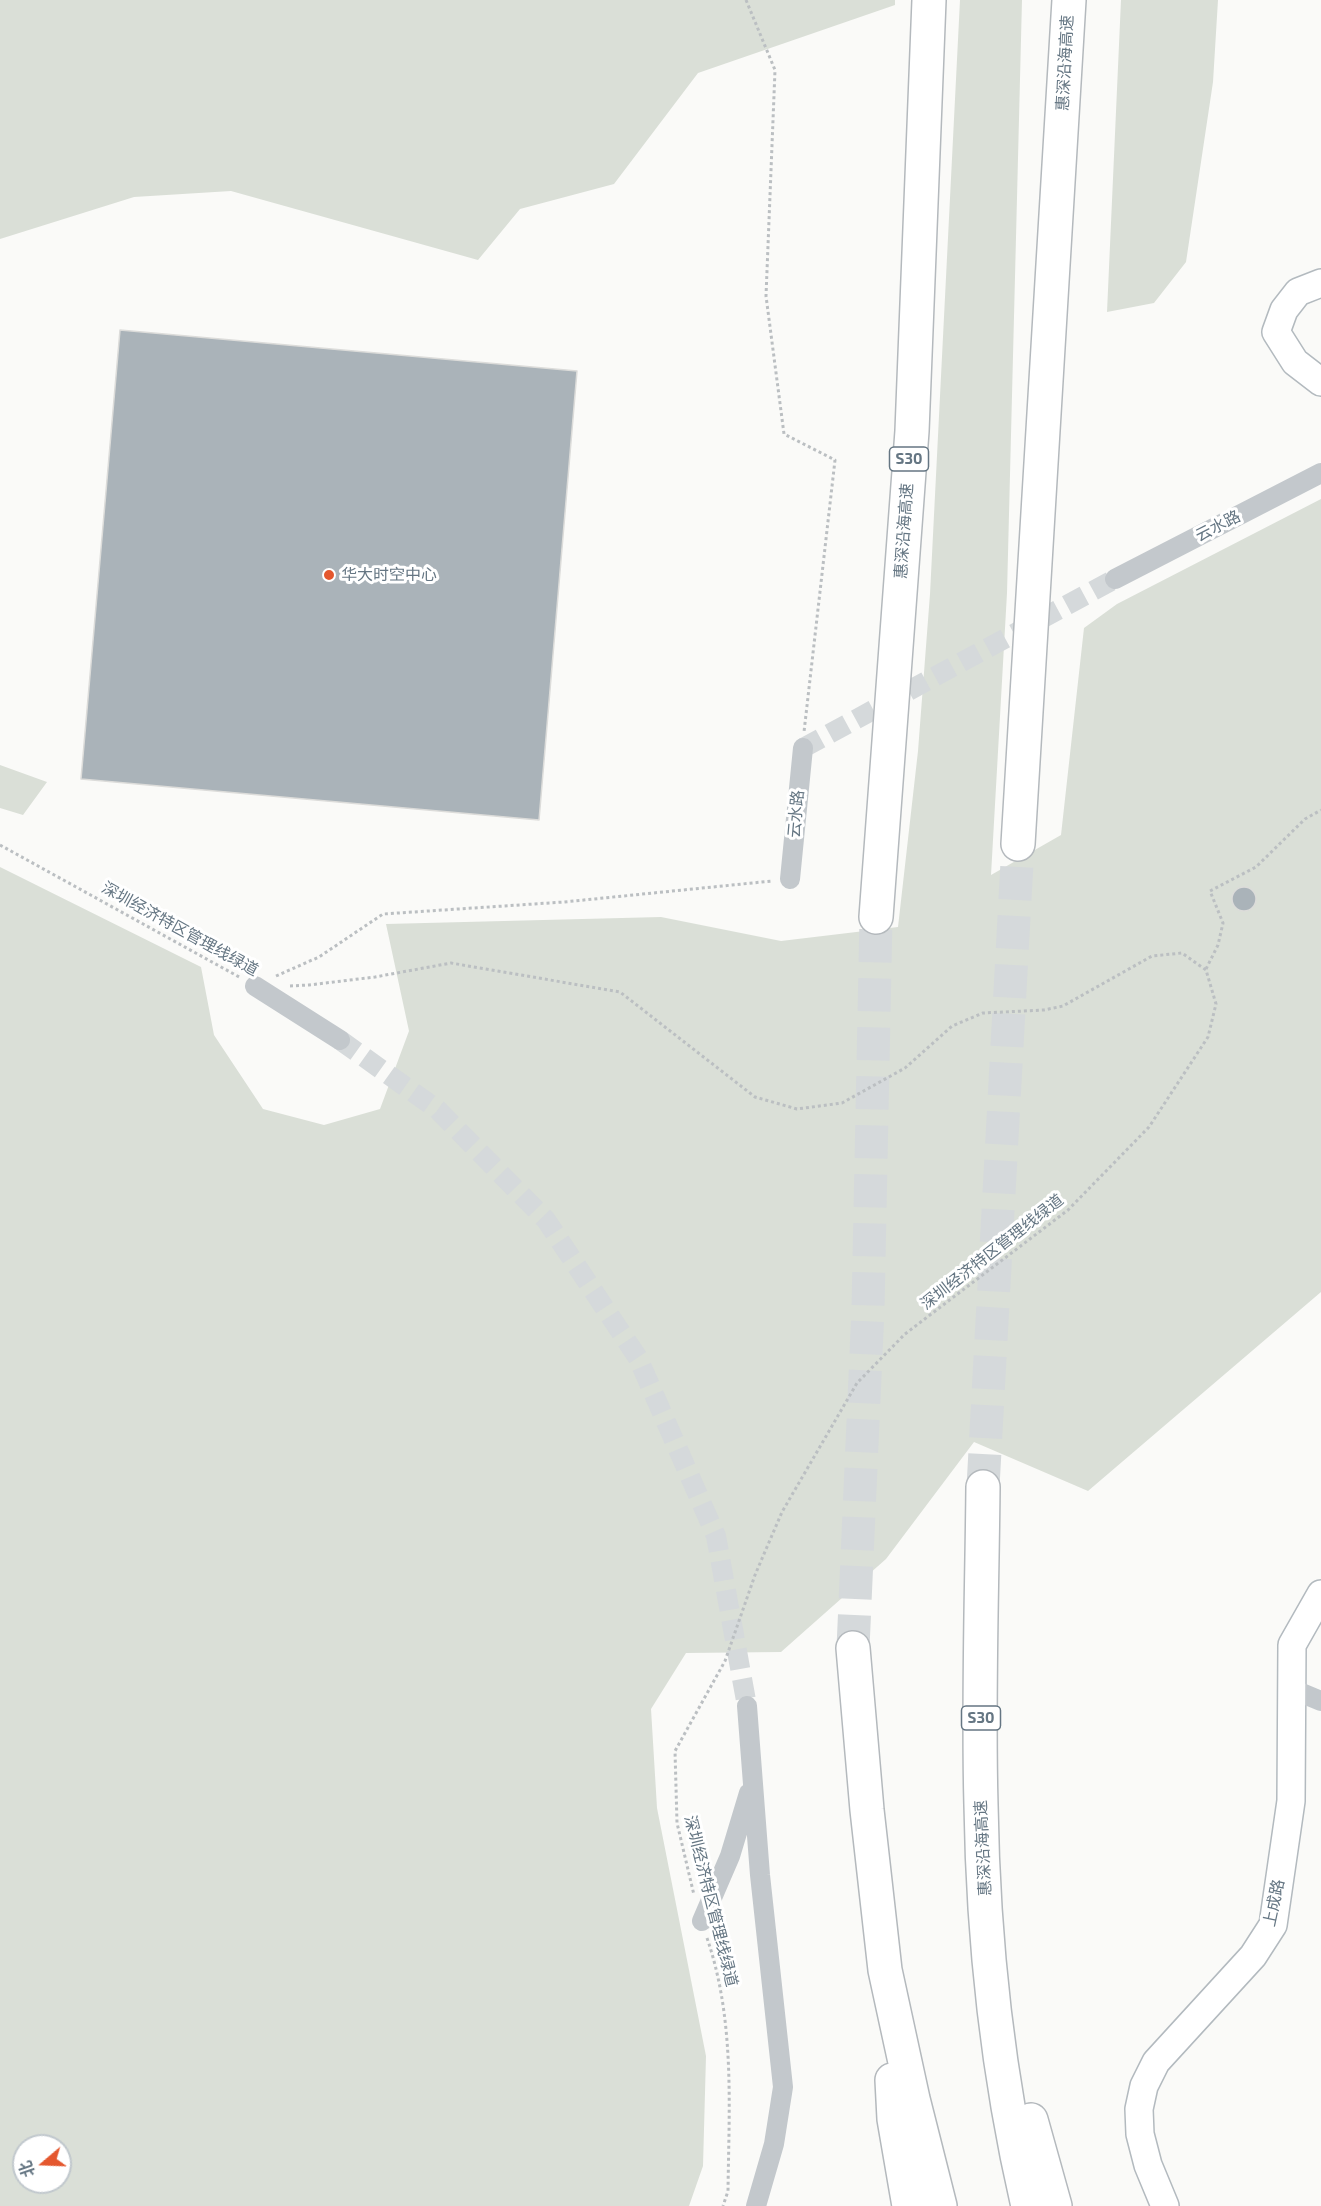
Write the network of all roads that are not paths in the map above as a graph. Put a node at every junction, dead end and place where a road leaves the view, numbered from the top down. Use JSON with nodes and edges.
{"nodes":[{"id":1,"x":928,"y":0,"type":"edge"},
{"id":2,"x":1069,"y":0,"type":"edge"},
{"id":3,"x":1321,"y":283,"type":"edge"},
{"id":4,"x":1321,"y":382,"type":"edge"},
{"id":5,"x":1321,"y":473,"type":"edge"},
{"id":6,"x":1115,"y":579,"type":"tunnel mouth"},
{"id":7,"x":803,"y":748,"type":"road end"},
{"id":8,"x":1018,"y":844,"type":"tunnel mouth"},
{"id":9,"x":790,"y":879,"type":"road end"},
{"id":10,"x":876,"y":917,"type":"tunnel mouth"},
{"id":11,"x":255,"y":986,"type":"road end"},
{"id":12,"x":340,"y":1040,"type":"tunnel mouth"},
{"id":13,"x":983,"y":1486,"type":"tunnel mouth"},
{"id":14,"x":1321,"y":1594,"type":"edge"},
{"id":15,"x":853,"y":1648,"type":"tunnel mouth"},
{"id":16,"x":1292,"y":1689,"type":"junction"},
{"id":17,"x":1321,"y":1701,"type":"edge"},
{"id":18,"x":747,"y":1706,"type":"tunnel mouth"},
{"id":19,"x":753,"y":1782,"type":"junction"},
{"id":20,"x":702,"y":1921,"type":"road end"},
{"id":21,"x":988,"y":1949,"type":"junction"},
{"id":22,"x":885,"y":1970,"type":"junction"},
{"id":23,"x":756,"y":2206,"type":"edge"},
{"id":24,"x":909,"y":2206,"type":"edge"},
{"id":25,"x":940,"y":2206,"type":"edge"},
{"id":26,"x":1028,"y":2206,"type":"edge"},
{"id":27,"x":1055,"y":2206,"type":"edge"},
{"id":28,"x":1165,"y":2206,"type":"edge"}],
"edges":[{"from":1,"to":10,"type":"highway","name":"惠深沿海高速","number":"S30"},
{"from":2,"to":8,"type":"highway","name":"惠深沿海高速"},
{"from":3,"to":4,"type":"street"},
{"from":5,"to":6,"type":"street","name":"云水路"},
{"from":7,"to":9,"type":"street","name":"云水路"},
{"from":11,"to":12,"type":"street"},
{"from":13,"to":21,"type":"highway","name":"惠深沿海高速","number":"S30"},
{"from":14,"to":16,"type":"street","name":"上成路"},
{"from":15,"to":22,"type":"highway"},
{"from":16,"to":17,"type":"street"},
{"from":16,"to":28,"type":"street","name":"上成路"},
{"from":18,"to":19,"type":"street"},
{"from":19,"to":20,"type":"street"},
{"from":19,"to":23,"type":"street"},
{"from":21,"to":26,"type":"highway","name":"惠深沿海高速","number":"S30"},
{"from":21,"to":27,"type":"highway"},
{"from":22,"to":24,"type":"highway"},
{"from":22,"to":25,"type":"highway"}]}
